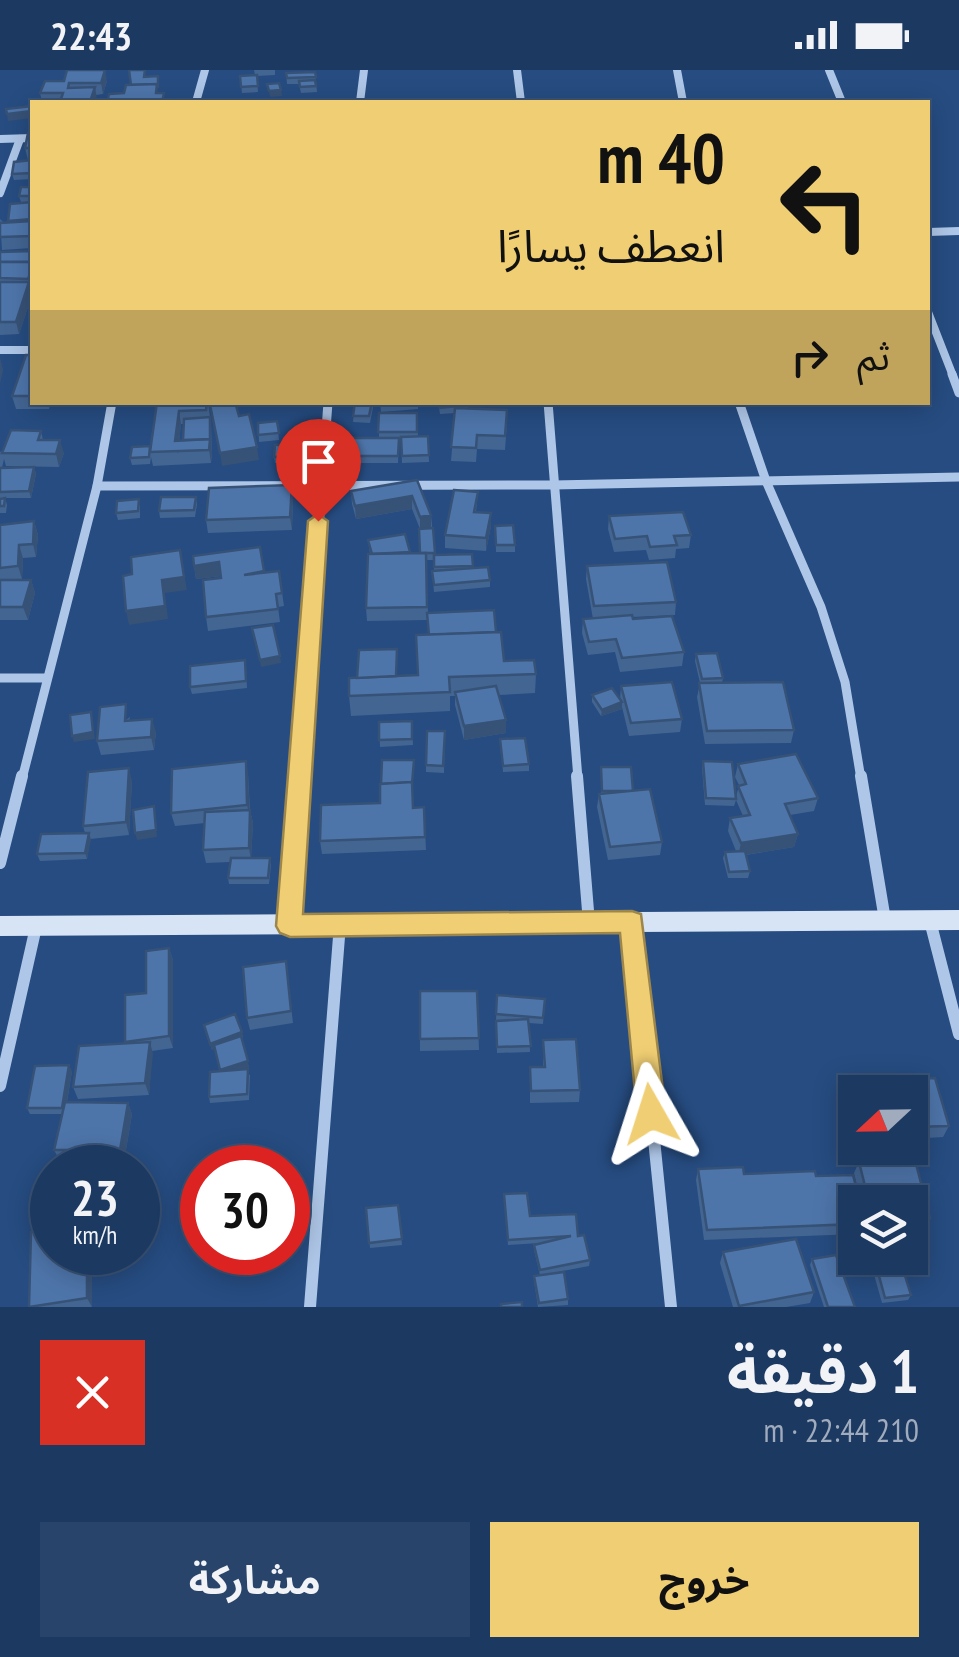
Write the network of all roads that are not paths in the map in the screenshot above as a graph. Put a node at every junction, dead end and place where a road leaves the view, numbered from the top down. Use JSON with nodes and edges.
{"nodes":[{"id":1,"x":205,"y":70,"type":"edge"},
{"id":2,"x":364,"y":70,"type":"edge"},
{"id":3,"x":517,"y":70,"type":"edge"},
{"id":4,"x":677,"y":70,"type":"edge"},
{"id":5,"x":829,"y":70,"type":"edge"},
{"id":6,"x":197,"y":100,"type":"edge"},
{"id":7,"x":360,"y":100,"type":"edge"},
{"id":8,"x":520,"y":100,"type":"edge"},
{"id":9,"x":682,"y":100,"type":"edge"},
{"id":10,"x":841,"y":100,"type":"edge"},
{"id":11,"x":20,"y":138,"type":"junction"},
{"id":12,"x":30,"y":138,"type":"edge"},
{"id":13,"x":0,"y":139,"type":"edge"},
{"id":14,"x":0,"y":193,"type":"edge"},
{"id":15,"x":930,"y":232,"type":"edge"},
{"id":16,"x":959,"y":232,"type":"edge"},
{"id":17,"x":930,"y":317,"type":"edge"},
{"id":18,"x":0,"y":350,"type":"edge"},
{"id":19,"x":30,"y":350,"type":"edge"},
{"id":20,"x":959,"y":393,"type":"edge"},
{"id":21,"x":111,"y":405,"type":"edge"},
{"id":22,"x":328,"y":405,"type":"edge"},
{"id":23,"x":548,"y":405,"type":"edge"},
{"id":24,"x":740,"y":405,"type":"edge"},
{"id":25,"x":959,"y":477,"type":"edge"},
{"id":26,"x":766,"y":480,"type":"junction"},
{"id":27,"x":320,"y":484,"type":"junction"},
{"id":28,"x":553,"y":485,"type":"junction"},
{"id":29,"x":97,"y":486,"type":"junction"},
{"id":30,"x":0,"y":678,"type":"edge"},
{"id":31,"x":45,"y":678,"type":"junction"},
{"id":32,"x":0,"y":863,"type":"edge"},
{"id":33,"x":885,"y":920,"type":"junction"},
{"id":34,"x":959,"y":920,"type":"edge"},
{"id":35,"x":930,"y":921,"type":"junction"},
{"id":36,"x":632,"y":922,"type":"junction"},
{"id":37,"x":340,"y":924,"type":"junction"},
{"id":38,"x":590,"y":924,"type":"junction"},
{"id":39,"x":0,"y":926,"type":"edge"},
{"id":40,"x":290,"y":926,"type":"junction"},
{"id":41,"x":36,"y":927,"type":"junction"},
{"id":42,"x":959,"y":1034,"type":"edge"},
{"id":43,"x":0,"y":1086,"type":"edge"},
{"id":44,"x":310,"y":1307,"type":"edge"},
{"id":45,"x":671,"y":1307,"type":"edge"}],
"edges":[{"from":1,"to":6,"type":"street"},
{"from":2,"to":7,"type":"street"},
{"from":3,"to":8,"type":"street"},
{"from":4,"to":9,"type":"street"},
{"from":5,"to":10,"type":"street"},
{"from":11,"to":12,"type":"street"},
{"from":11,"to":13,"type":"street"},
{"from":11,"to":14,"type":"street"},
{"from":15,"to":16,"type":"street"},
{"from":17,"to":20,"type":"street"},
{"from":18,"to":19,"type":"street"},
{"from":21,"to":29,"type":"street"},
{"from":22,"to":27,"type":"street"},
{"from":23,"to":28,"type":"street"},
{"from":24,"to":26,"type":"street"},
{"from":25,"to":26,"type":"street"},
{"from":26,"to":28,"type":"street"},
{"from":26,"to":33,"type":"street"},
{"from":27,"to":28,"type":"street"},
{"from":27,"to":29,"type":"street"},
{"from":27,"to":40,"type":"street"},
{"from":28,"to":38,"type":"street"},
{"from":29,"to":31,"type":"street"},
{"from":30,"to":31,"type":"street"},
{"from":31,"to":32,"type":"street"},
{"from":33,"to":35,"type":"street"},
{"from":33,"to":36,"type":"street"},
{"from":34,"to":35,"type":"street"},
{"from":35,"to":42,"type":"street"},
{"from":36,"to":38,"type":"street"},
{"from":36,"to":45,"type":"street"},
{"from":37,"to":38,"type":"street"},
{"from":37,"to":40,"type":"street"},
{"from":37,"to":44,"type":"street"},
{"from":39,"to":41,"type":"street"},
{"from":40,"to":41,"type":"street"},
{"from":41,"to":43,"type":"street"}]}
